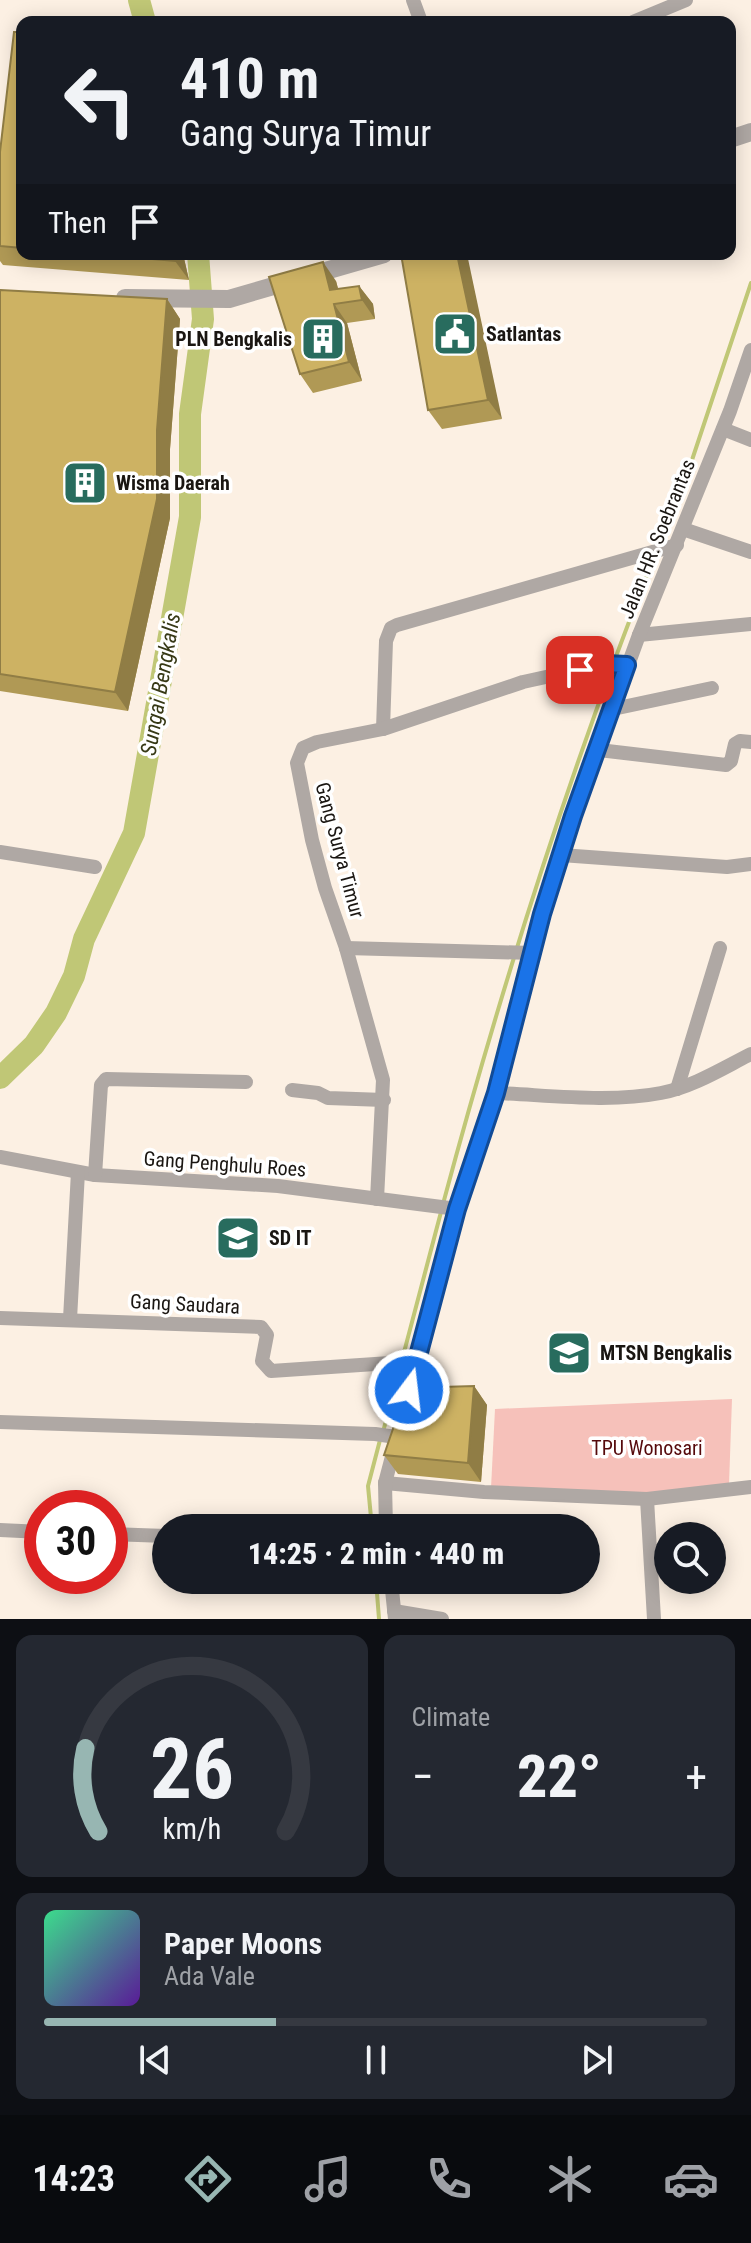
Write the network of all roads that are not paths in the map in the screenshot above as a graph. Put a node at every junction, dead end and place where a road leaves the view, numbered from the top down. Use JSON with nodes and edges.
{"nodes":[{"id":1,"x":686,"y":0,"type":"edge"},
{"id":2,"x":647,"y":16,"type":"edge"},
{"id":3,"x":363,"y":260,"type":"edge"},
{"id":4,"x":103,"y":298,"type":"edge"},
{"id":5,"x":751,"y":350,"type":"edge"},
{"id":6,"x":723,"y":429,"type":"junction"},
{"id":7,"x":751,"y":440,"type":"edge"},
{"id":8,"x":683,"y":529,"type":"junction"},
{"id":9,"x":677,"y":545,"type":"junction"},
{"id":10,"x":751,"y":552,"type":"edge"},
{"id":11,"x":751,"y":624,"type":"edge"},
{"id":12,"x":639,"y":635,"type":"junction"},
{"id":13,"x":617,"y":665,"type":"junction"},
{"id":14,"x":712,"y":688,"type":"dead end"},
{"id":15,"x":613,"y":709,"type":"junction"},
{"id":16,"x":383,"y":729,"type":"junction"},
{"id":17,"x":751,"y":742,"type":"edge"},
{"id":18,"x":599,"y":750,"type":"junction"},
{"id":19,"x":0,"y":852,"type":"edge"},
{"id":20,"x":561,"y":855,"type":"junction"},
{"id":21,"x":751,"y":864,"type":"edge"},
{"id":22,"x":95,"y":867,"type":"dead end"},
{"id":23,"x":346,"y":948,"type":"junction"},
{"id":24,"x":720,"y":948,"type":"dead end"},
{"id":25,"x":532,"y":953,"type":"junction"},
{"id":26,"x":751,"y":1054,"type":"edge"},
{"id":27,"x":246,"y":1082,"type":"dead end"},
{"id":28,"x":677,"y":1089,"type":"junction"},
{"id":29,"x":292,"y":1090,"type":"dead end"},
{"id":30,"x":496,"y":1093,"type":"junction"},
{"id":31,"x":384,"y":1100,"type":"junction"},
{"id":32,"x":0,"y":1157,"type":"edge"},
{"id":33,"x":78,"y":1172,"type":"junction"},
{"id":34,"x":95,"y":1175,"type":"junction"},
{"id":35,"x":377,"y":1199,"type":"junction"},
{"id":36,"x":447,"y":1207,"type":"junction"},
{"id":37,"x":0,"y":1318,"type":"edge"},
{"id":38,"x":70,"y":1319,"type":"junction"},
{"id":39,"x":403,"y":1365,"type":"junction"},
{"id":40,"x":0,"y":1422,"type":"edge"},
{"id":41,"x":386,"y":1435,"type":"junction"},
{"id":42,"x":385,"y":1483,"type":"junction"},
{"id":43,"x":751,"y":1487,"type":"edge"},
{"id":44,"x":647,"y":1499,"type":"junction"},
{"id":45,"x":386,"y":1514,"type":"edge"},
{"id":46,"x":0,"y":1530,"type":"edge"},
{"id":47,"x":24,"y":1531,"type":"edge"},
{"id":48,"x":128,"y":1535,"type":"edge"},
{"id":49,"x":152,"y":1536,"type":"edge"},
{"id":50,"x":392,"y":1594,"type":"edge"},
{"id":51,"x":394,"y":1615,"type":"edge"},
{"id":52,"x":442,"y":1619,"type":"edge"},
{"id":53,"x":654,"y":1619,"type":"edge"}],
"edges":[{"from":1,"to":2,"type":"street"},
{"from":3,"to":4,"type":"street"},
{"from":5,"to":6,"type":"street","name":"Jalan HR. Soebrantas"},
{"from":6,"to":7,"type":"street"},
{"from":6,"to":8,"type":"street","name":"Jalan HR. Soebrantas"},
{"from":8,"to":9,"type":"street","name":"Jalan HR. Soebrantas"},
{"from":8,"to":10,"type":"street"},
{"from":9,"to":12,"type":"street","name":"Jalan HR. Soebrantas"},
{"from":9,"to":16,"type":"street"},
{"from":11,"to":12,"type":"street"},
{"from":12,"to":13,"type":"street","name":"Jalan HR. Soebrantas"},
{"from":13,"to":15,"type":"street","name":"Jalan HR. Soebrantas"},
{"from":13,"to":16,"type":"street","name":"Gang Surya Timur"},
{"from":14,"to":15,"type":"street"},
{"from":15,"to":18,"type":"street","name":"Jalan HR. Soebrantas"},
{"from":16,"to":23,"type":"street","name":"Gang Surya Timur"},
{"from":17,"to":18,"type":"street"},
{"from":18,"to":20,"type":"street","name":"Jalan HR. Soebrantas"},
{"from":19,"to":22,"type":"street"},
{"from":20,"to":21,"type":"street"},
{"from":20,"to":25,"type":"street","name":"Jalan HR. Soebrantas"},
{"from":23,"to":25,"type":"street"},
{"from":23,"to":31,"type":"street","name":"Gang Surya Timur"},
{"from":24,"to":28,"type":"street"},
{"from":25,"to":30,"type":"street","name":"Jalan HR. Soebrantas"},
{"from":26,"to":28,"type":"street"},
{"from":27,"to":34,"type":"street"},
{"from":28,"to":30,"type":"street"},
{"from":29,"to":31,"type":"street"},
{"from":30,"to":36,"type":"street","name":"Jalan HR. Soebrantas"},
{"from":31,"to":35,"type":"street","name":"Gang Surya Timur"},
{"from":32,"to":33,"type":"street","name":"Gang Penghulu Roes"},
{"from":33,"to":34,"type":"street","name":"Gang Penghulu Roes"},
{"from":33,"to":38,"type":"street"},
{"from":34,"to":35,"type":"street","name":"Gang Penghulu Roes"},
{"from":35,"to":36,"type":"street","name":"Gang Penghulu Roes"},
{"from":36,"to":39,"type":"street","name":"Jalan HR. Soebrantas"},
{"from":37,"to":38,"type":"street"},
{"from":38,"to":39,"type":"street","name":"Gang Saudara"},
{"from":39,"to":41,"type":"street","name":"Jalan HR. Soebrantas"},
{"from":40,"to":41,"type":"street"},
{"from":41,"to":42,"type":"street","name":"Jalan HR. Soebrantas"},
{"from":42,"to":44,"type":"street"},
{"from":42,"to":45,"type":"street","name":"Jalan HR. Soebrantas"},
{"from":43,"to":44,"type":"street"},
{"from":44,"to":53,"type":"street"},
{"from":46,"to":47,"type":"street"},
{"from":48,"to":49,"type":"street"},
{"from":50,"to":51,"type":"street"},
{"from":51,"to":52,"type":"street"}]}
